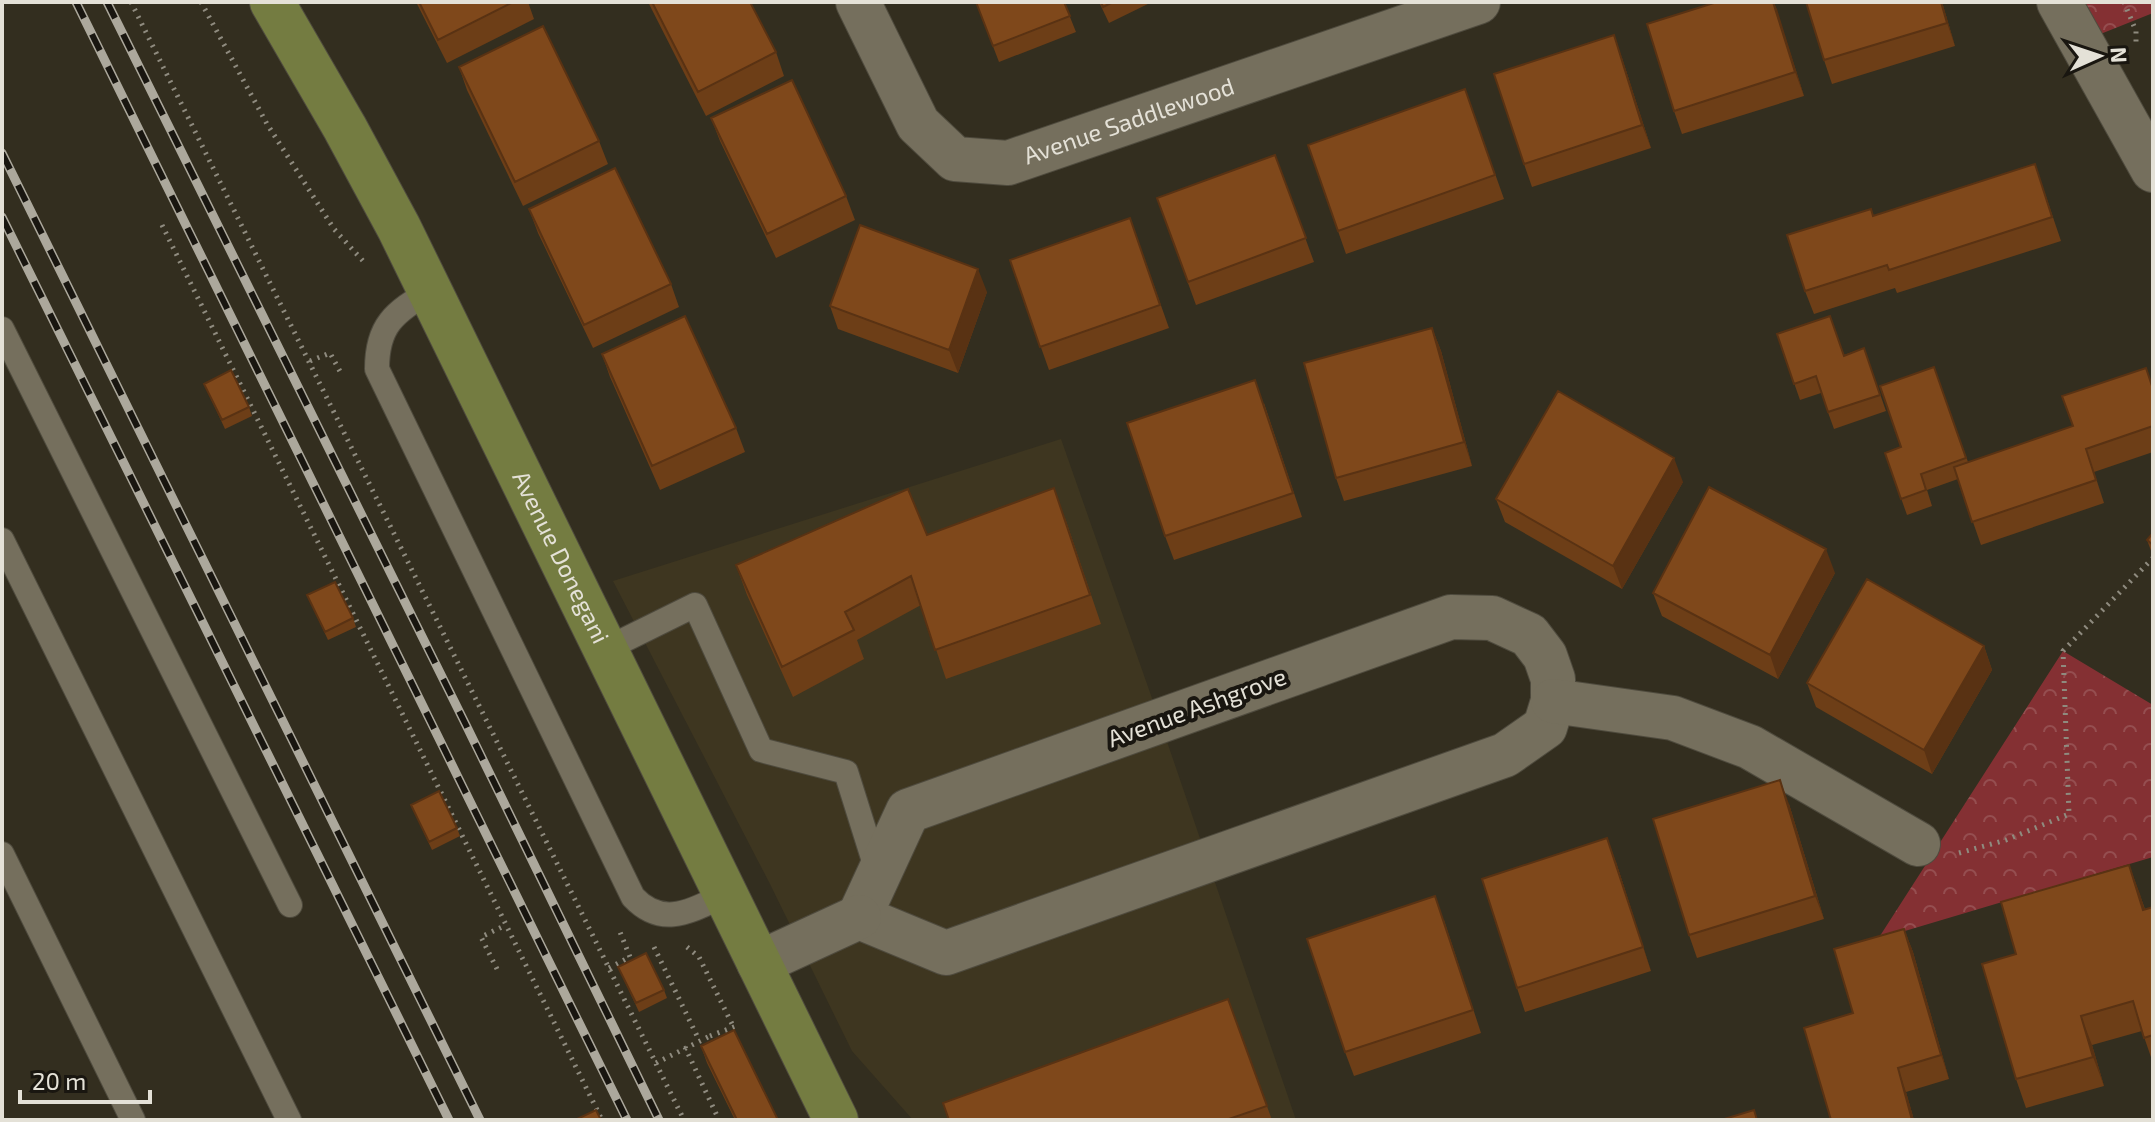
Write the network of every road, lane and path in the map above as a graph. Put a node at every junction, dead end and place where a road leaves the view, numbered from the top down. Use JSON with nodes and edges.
{"nodes":[{"id":1,"x":131,"y":2,"type":"edge"},
{"id":2,"x":201,"y":2,"type":"edge"},
{"id":3,"x":272,"y":2,"type":"edge"},
{"id":4,"x":858,"y":2,"type":"edge"},
{"id":5,"x":1478,"y":2,"type":"edge"},
{"id":6,"x":2059,"y":2,"type":"edge"},
{"id":7,"x":2124,"y":2,"type":"edge"},
{"id":8,"x":1415,"y":12,"type":"edge"},
{"id":9,"x":2136,"y":61,"type":"dead end"},
{"id":10,"x":2153,"y":170,"type":"edge"},
{"id":11,"x":162,"y":225,"type":"dead end"},
{"id":12,"x":373,"y":269,"type":"dead end"},
{"id":13,"x":430,"y":291,"type":"junction"},
{"id":14,"x":2,"y":329,"type":"edge"},
{"id":15,"x":310,"y":361,"type":"junction"},
{"id":16,"x":338,"y":371,"type":"dead end"},
{"id":17,"x":2,"y":540,"type":"edge"},
{"id":18,"x":2153,"y":558,"type":"edge"},
{"id":19,"x":606,"y":649,"type":"junction"},
{"id":20,"x":1553,"y":701,"type":"junction"},
{"id":21,"x":1918,"y":844,"type":"joint"},
{"id":22,"x":2,"y":854,"type":"edge"},
{"id":23,"x":878,"y":874,"type":"junction"},
{"id":24,"x":725,"y":895,"type":"junction"},
{"id":25,"x":290,"y":905,"type":"dead end"},
{"id":26,"x":859,"y":917,"type":"junction"},
{"id":27,"x":506,"y":924,"type":"junction"},
{"id":28,"x":624,"y":940,"type":"dead end"},
{"id":29,"x":678,"y":946,"type":"dead end"},
{"id":30,"x":666,"y":947,"type":"dead end"},
{"id":31,"x":759,"y":963,"type":"junction"},
{"id":32,"x":609,"y":968,"type":"junction"},
{"id":33,"x":497,"y":969,"type":"dead end"},
{"id":34,"x":733,"y":1026,"type":"junction"},
{"id":35,"x":710,"y":1036,"type":"junction"},
{"id":36,"x":744,"y":1037,"type":"dead end"},
{"id":37,"x":699,"y":1040,"type":"junction"},
{"id":38,"x":715,"y":1046,"type":"edge"},
{"id":39,"x":685,"y":1047,"type":"junction"},
{"id":40,"x":656,"y":1063,"type":"junction"},
{"id":41,"x":133,"y":1120,"type":"edge"},
{"id":42,"x":289,"y":1120,"type":"edge"},
{"id":43,"x":602,"y":1120,"type":"edge"},
{"id":44,"x":684,"y":1120,"type":"edge"},
{"id":45,"x":719,"y":1120,"type":"edge"},
{"id":46,"x":836,"y":1120,"type":"edge"}],
"edges":[{"from":1,"to":15,"type":"path"},
{"from":2,"to":12,"type":"path"},
{"from":3,"to":13,"type":"street","name":"Avenue Donegani"},
{"from":4,"to":8,"type":"street","name":"Avenue Saddlewood"},
{"from":5,"to":8,"type":"street","name":"Avenue Saddlewood"},
{"from":6,"to":10,"type":"street"},
{"from":7,"to":9,"type":"path"},
{"from":11,"to":27,"type":"path"},
{"from":13,"to":19,"type":"street","name":"Avenue Donegani"},
{"from":13,"to":24,"type":"lane"},
{"from":14,"to":25,"type":"lane"},
{"from":15,"to":16,"type":"path"},
{"from":15,"to":32,"type":"path"},
{"from":17,"to":42,"type":"lane"},
{"from":18,"to":21,"type":"path"},
{"from":19,"to":23,"type":"lane"},
{"from":19,"to":24,"type":"street","name":"Avenue Donegani"},
{"from":20,"to":21,"type":"street"},
{"from":20,"to":23,"type":"street","name":"Avenue Ashgrove"},
{"from":20,"to":26,"type":"street"},
{"from":22,"to":41,"type":"lane"},
{"from":23,"to":26,"type":"street","name":"Avenue Ashgrove"},
{"from":24,"to":31,"type":"street","name":"Avenue Donegani"},
{"from":26,"to":31,"type":"street"},
{"from":27,"to":33,"type":"path"},
{"from":27,"to":43,"type":"path"},
{"from":28,"to":32,"type":"path"},
{"from":29,"to":34,"type":"path"},
{"from":30,"to":37,"type":"path"},
{"from":31,"to":46,"type":"street","name":"Avenue Donegani"},
{"from":32,"to":40,"type":"path"},
{"from":34,"to":35,"type":"path"},
{"from":34,"to":36,"type":"path"},
{"from":35,"to":37,"type":"path"},
{"from":35,"to":38,"type":"path"},
{"from":37,"to":39,"type":"path"},
{"from":39,"to":40,"type":"path"},
{"from":39,"to":45,"type":"path"},
{"from":40,"to":44,"type":"path"}]}
